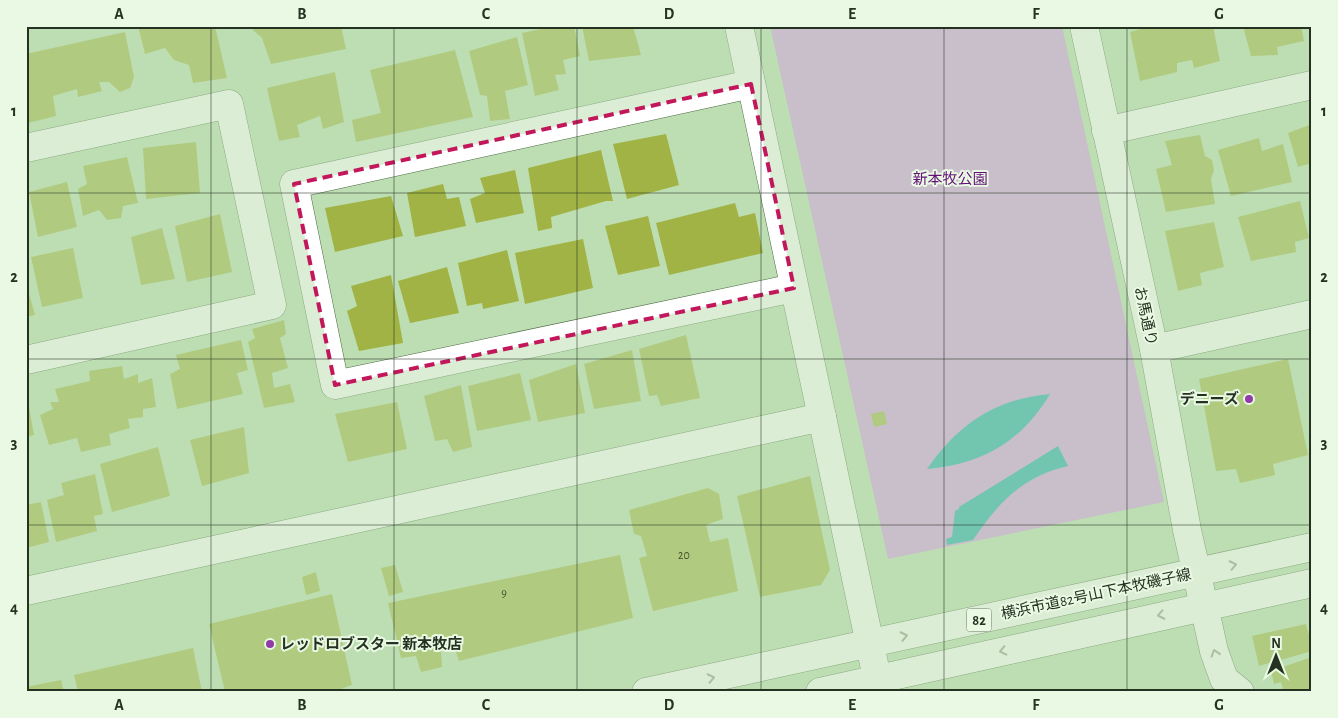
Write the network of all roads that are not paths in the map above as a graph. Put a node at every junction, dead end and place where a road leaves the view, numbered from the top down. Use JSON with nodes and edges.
{"nodes":[{"id":1,"x":739,"y":26,"type":"edge"},
{"id":2,"x":1084,"y":26,"type":"edge"},
{"id":3,"x":751,"y":84,"type":"junction"},
{"id":4,"x":1312,"y":84,"type":"edge"},
{"id":5,"x":1106,"y":131,"type":"junction"},
{"id":6,"x":26,"y":148,"type":"edge"},
{"id":7,"x":794,"y":288,"type":"junction"},
{"id":8,"x":1312,"y":314,"type":"edge"},
{"id":9,"x":1154,"y":349,"type":"junction"},
{"id":10,"x":26,"y":360,"type":"edge"},
{"id":11,"x":822,"y":416,"type":"junction"},
{"id":12,"x":1312,"y":547,"type":"edge"},
{"id":13,"x":1196,"y":573,"type":"junction"},
{"id":14,"x":1312,"y":583,"type":"edge"},
{"id":15,"x":26,"y":591,"type":"edge"},
{"id":16,"x":1204,"y":606,"type":"junction"},
{"id":17,"x":870,"y":643,"type":"junction"},
{"id":18,"x":879,"y":686,"type":"edge"},
{"id":19,"x":646,"y":692,"type":"edge"},
{"id":20,"x":820,"y":692,"type":"edge"},
{"id":21,"x":1240,"y":692,"type":"edge"}],
"edges":[{"from":1,"to":3,"type":"street"},
{"from":2,"to":5,"type":"street","name":"お馬通り"},
{"from":3,"to":7,"type":"street"},
{"from":3,"to":7,"type":"street"},
{"from":4,"to":5,"type":"street"},
{"from":5,"to":9,"type":"street","name":"お馬通り"},
{"from":6,"to":10,"type":"street"},
{"from":7,"to":11,"type":"street"},
{"from":8,"to":9,"type":"street"},
{"from":9,"to":13,"type":"street","name":"お馬通り"},
{"from":11,"to":15,"type":"street"},
{"from":11,"to":17,"type":"street"},
{"from":13,"to":12,"type":"street","name":"横浜市道82号山下本牧磯子線","number":"82","one_way":true},
{"from":13,"to":16,"type":"street","name":"お馬通り"},
{"from":17,"to":13,"type":"street","name":"横浜市道82号山下本牧磯子線","number":"82","one_way":true},
{"from":14,"to":16,"type":"street","number":"82"},
{"from":16,"to":18,"type":"street","number":"82","one_way":true},
{"from":21,"to":16,"type":"street","name":"お馬通り","one_way":true},
{"from":17,"to":18,"type":"street"},
{"from":19,"to":17,"type":"street","name":"横浜市道82号山下本牧磯子線","number":"82","one_way":true},
{"from":18,"to":20,"type":"street","number":"82"}]}
